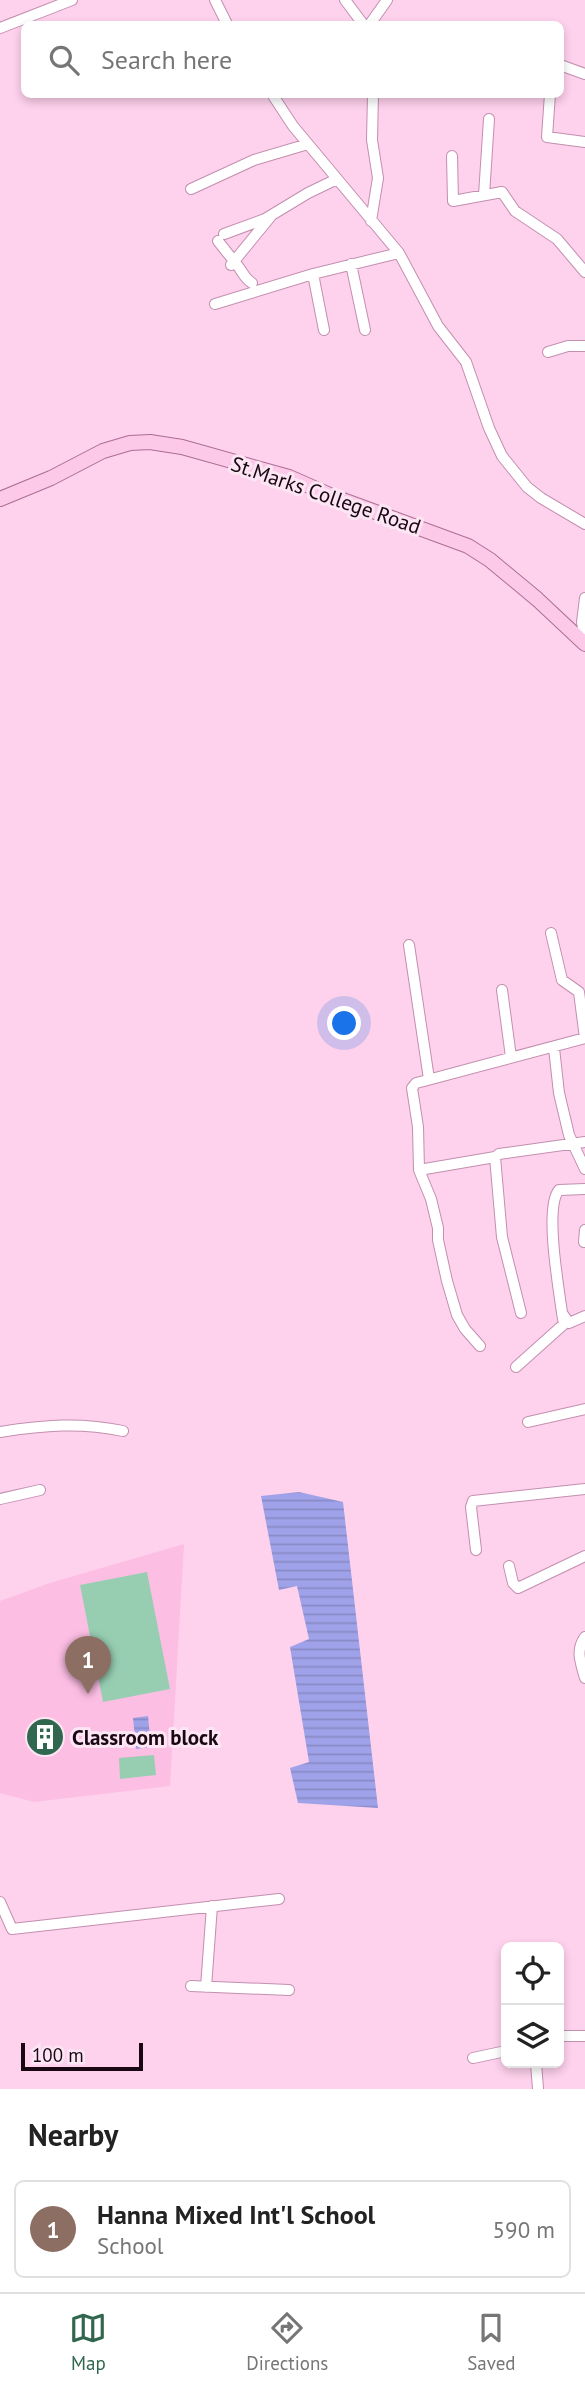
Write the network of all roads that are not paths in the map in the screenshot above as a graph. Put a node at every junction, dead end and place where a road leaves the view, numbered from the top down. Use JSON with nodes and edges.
{"nodes":[{"id":1,"x":72,"y":0,"type":"edge"},
{"id":2,"x":215,"y":0,"type":"edge"},
{"id":3,"x":345,"y":0,"type":"edge"},
{"id":4,"x":387,"y":0,"type":"edge"},
{"id":5,"x":226,"y":21,"type":"edge"},
{"id":6,"x":361,"y":21,"type":"edge"},
{"id":7,"x":372,"y":21,"type":"edge"},
{"id":8,"x":0,"y":28,"type":"edge"},
{"id":9,"x":564,"y":66,"type":"edge"},
{"id":10,"x":585,"y":74,"type":"edge"},
{"id":11,"x":275,"y":98,"type":"edge"},
{"id":12,"x":373,"y":98,"type":"edge"},
{"id":13,"x":550,"y":98,"type":"edge"},
{"id":14,"x":489,"y":119,"type":"dead end"},
{"id":15,"x":585,"y":142,"type":"edge"},
{"id":16,"x":308,"y":144,"type":"junction"},
{"id":17,"x":452,"y":156,"type":"dead end"},
{"id":18,"x":337,"y":179,"type":"junction"},
{"id":19,"x":191,"y":189,"type":"dead end"},
{"id":20,"x":484,"y":195,"type":"junction"},
{"id":21,"x":273,"y":214,"type":"junction"},
{"id":22,"x":371,"y":221,"type":"junction"},
{"id":23,"x":399,"y":253,"type":"junction"},
{"id":24,"x":232,"y":263,"type":"junction"},
{"id":25,"x":351,"y":264,"type":"junction"},
{"id":26,"x":585,"y":272,"type":"edge"},
{"id":27,"x":313,"y":274,"type":"junction"},
{"id":28,"x":252,"y":283,"type":"dead end"},
{"id":29,"x":215,"y":304,"type":"dead end"},
{"id":30,"x":324,"y":330,"type":"dead end"},
{"id":31,"x":365,"y":330,"type":"dead end"},
{"id":32,"x":585,"y":346,"type":"edge"},
{"id":33,"x":548,"y":352,"type":"dead end"},
{"id":34,"x":0,"y":499,"type":"edge"},
{"id":35,"x":585,"y":524,"type":"edge"},
{"id":36,"x":585,"y":598,"type":"edge"},
{"id":37,"x":585,"y":643,"type":"edge"},
{"id":38,"x":551,"y":933,"type":"dead end"},
{"id":39,"x":409,"y":944,"type":"dead end"},
{"id":40,"x":502,"y":990,"type":"dead end"},
{"id":41,"x":585,"y":1038,"type":"edge"},
{"id":42,"x":554,"y":1048,"type":"junction"},
{"id":43,"x":511,"y":1057,"type":"junction"},
{"id":44,"x":429,"y":1079,"type":"junction"},
{"id":45,"x":580,"y":1142,"type":"edge"},
{"id":46,"x":495,"y":1157,"type":"junction"},
{"id":47,"x":585,"y":1169,"type":"edge"},
{"id":48,"x":419,"y":1170,"type":"junction"},
{"id":49,"x":585,"y":1189,"type":"edge"},
{"id":50,"x":585,"y":1230,"type":"edge"},
{"id":51,"x":584,"y":1242,"type":"edge"},
{"id":52,"x":521,"y":1313,"type":"dead end"},
{"id":53,"x":562,"y":1313,"type":"junction"},
{"id":54,"x":585,"y":1316,"type":"edge"},
{"id":55,"x":480,"y":1346,"type":"dead end"},
{"id":56,"x":516,"y":1367,"type":"dead end"},
{"id":57,"x":585,"y":1409,"type":"edge"},
{"id":58,"x":528,"y":1422,"type":"dead end"},
{"id":59,"x":123,"y":1431,"type":"dead end"},
{"id":60,"x":0,"y":1432,"type":"edge"},
{"id":61,"x":585,"y":1489,"type":"edge"},
{"id":62,"x":40,"y":1490,"type":"dead end"},
{"id":63,"x":0,"y":1499,"type":"edge"},
{"id":64,"x":476,"y":1550,"type":"dead end"},
{"id":65,"x":585,"y":1556,"type":"edge"},
{"id":66,"x":509,"y":1566,"type":"dead end"},
{"id":67,"x":585,"y":1637,"type":"edge"},
{"id":68,"x":585,"y":1678,"type":"edge"},
{"id":69,"x":279,"y":1899,"type":"dead end"},
{"id":70,"x":0,"y":1902,"type":"edge"},
{"id":71,"x":212,"y":1906,"type":"junction"},
{"id":72,"x":191,"y":1986,"type":"dead end"},
{"id":73,"x":206,"y":1987,"type":"junction"},
{"id":74,"x":289,"y":1990,"type":"dead end"},
{"id":75,"x":564,"y":2036,"type":"edge"},
{"id":76,"x":585,"y":2036,"type":"edge"},
{"id":77,"x":501,"y":2052,"type":"edge"},
{"id":78,"x":473,"y":2058,"type":"dead end"},
{"id":79,"x":536,"y":2068,"type":"edge"},
{"id":80,"x":538,"y":2089,"type":"edge"}],
"edges":[{"from":1,"to":8,"type":"street"},
{"from":2,"to":5,"type":"street"},
{"from":3,"to":6,"type":"street"},
{"from":4,"to":7,"type":"street"},
{"from":9,"to":10,"type":"street"},
{"from":11,"to":16,"type":"street"},
{"from":12,"to":22,"type":"street"},
{"from":13,"to":15,"type":"street"},
{"from":14,"to":20,"type":"street"},
{"from":16,"to":18,"type":"street"},
{"from":16,"to":19,"type":"street"},
{"from":17,"to":20,"type":"street"},
{"from":18,"to":21,"type":"street"},
{"from":18,"to":22,"type":"street"},
{"from":20,"to":26,"type":"street"},
{"from":21,"to":24,"type":"street"},
{"from":21,"to":24,"type":"street"},
{"from":22,"to":23,"type":"street"},
{"from":23,"to":25,"type":"street"},
{"from":23,"to":35,"type":"street"},
{"from":24,"to":28,"type":"street"},
{"from":25,"to":27,"type":"street"},
{"from":25,"to":31,"type":"street"},
{"from":27,"to":29,"type":"street"},
{"from":27,"to":30,"type":"street"},
{"from":32,"to":33,"type":"street"},
{"from":34,"to":37,"type":"main road","name":"St.Marks College Road"},
{"from":36,"to":37,"type":"street"},
{"from":38,"to":41,"type":"street"},
{"from":39,"to":44,"type":"street"},
{"from":40,"to":43,"type":"street"},
{"from":41,"to":42,"type":"street"},
{"from":42,"to":43,"type":"street"},
{"from":42,"to":45,"type":"street"},
{"from":43,"to":44,"type":"street"},
{"from":44,"to":48,"type":"street"},
{"from":45,"to":46,"type":"street"},
{"from":45,"to":47,"type":"street"},
{"from":46,"to":48,"type":"street"},
{"from":46,"to":52,"type":"street"},
{"from":48,"to":55,"type":"street"},
{"from":49,"to":53,"type":"street"},
{"from":50,"to":51,"type":"street"},
{"from":53,"to":54,"type":"street"},
{"from":53,"to":56,"type":"street"},
{"from":57,"to":58,"type":"street"},
{"from":59,"to":60,"type":"street"},
{"from":61,"to":64,"type":"street"},
{"from":62,"to":63,"type":"street"},
{"from":65,"to":66,"type":"street"},
{"from":67,"to":68,"type":"street"},
{"from":69,"to":71,"type":"street"},
{"from":70,"to":71,"type":"street"},
{"from":71,"to":73,"type":"street"},
{"from":72,"to":73,"type":"street"},
{"from":73,"to":74,"type":"street"},
{"from":75,"to":76,"type":"street"},
{"from":77,"to":78,"type":"street"},
{"from":79,"to":80,"type":"street"}]}
